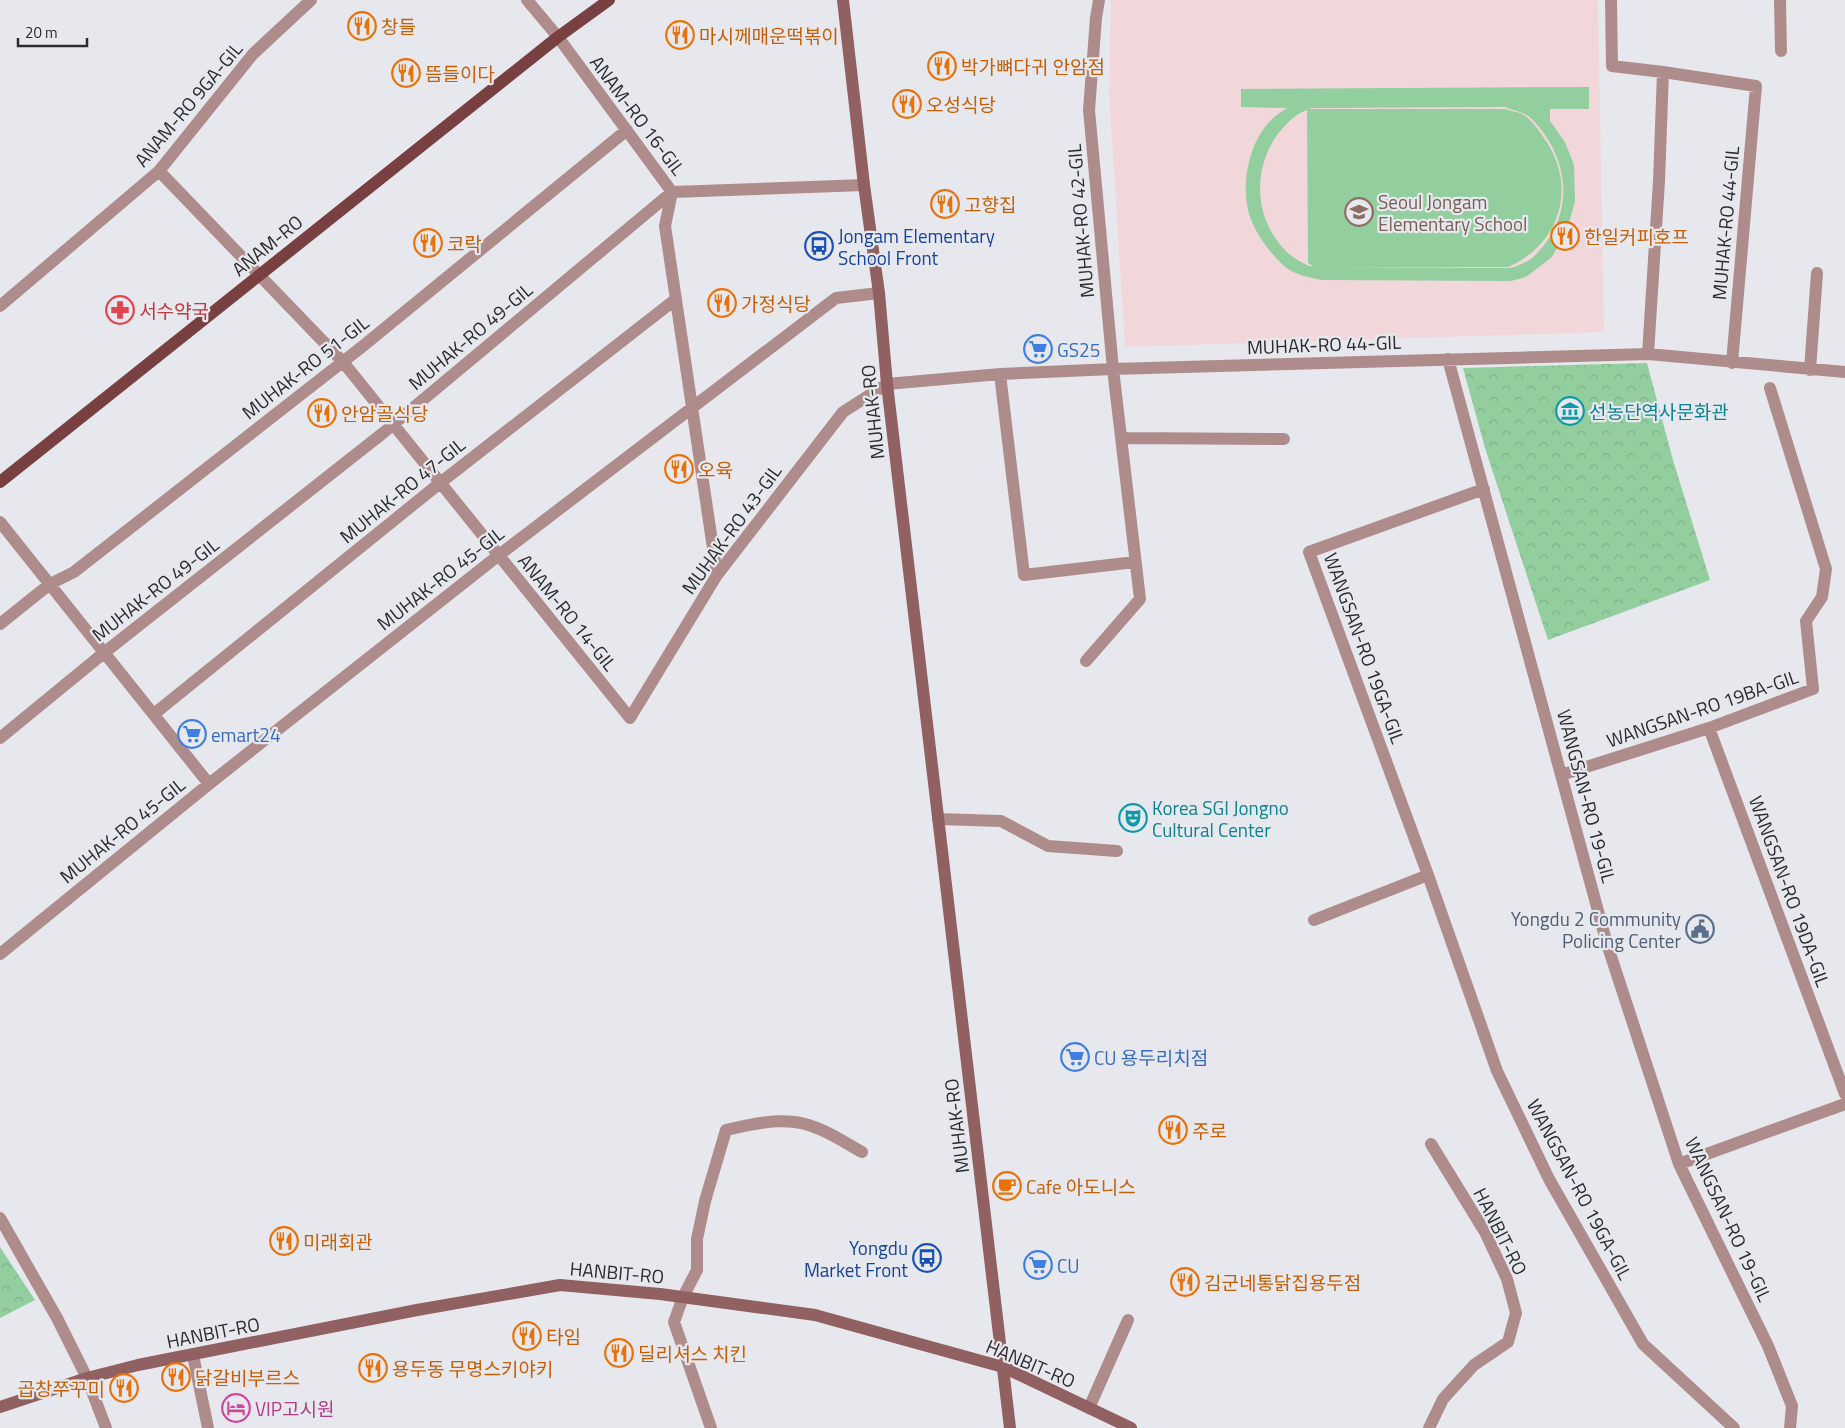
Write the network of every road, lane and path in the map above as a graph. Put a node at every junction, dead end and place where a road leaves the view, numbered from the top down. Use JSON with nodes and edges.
{"nodes":[{"id":1,"x":311,"y":0,"type":"edge"},
{"id":2,"x":527,"y":0,"type":"edge"},
{"id":3,"x":609,"y":0,"type":"edge"},
{"id":4,"x":843,"y":0,"type":"edge"},
{"id":5,"x":1099,"y":0,"type":"edge"},
{"id":6,"x":1611,"y":0,"type":"edge"},
{"id":7,"x":1780,"y":0,"type":"edge"},
{"id":8,"x":558,"y":37,"type":"junction"},
{"id":9,"x":1781,"y":51,"type":"dead end"},
{"id":10,"x":1663,"y":72,"type":"junction"},
{"id":11,"x":627,"y":130,"type":"junction"},
{"id":12,"x":159,"y":171,"type":"junction"},
{"id":13,"x":864,"y":185,"type":"junction"},
{"id":14,"x":672,"y":192,"type":"junction"},
{"id":15,"x":1817,"y":273,"type":"dead end"},
{"id":16,"x":259,"y":275,"type":"junction"},
{"id":17,"x":879,"y":294,"type":"junction"},
{"id":18,"x":676,"y":299,"type":"junction"},
{"id":19,"x":0,"y":306,"type":"edge"},
{"id":20,"x":1648,"y":354,"type":"junction"},
{"id":21,"x":1448,"y":359,"type":"junction"},
{"id":22,"x":343,"y":362,"type":"junction"},
{"id":23,"x":1732,"y":363,"type":"junction"},
{"id":24,"x":1113,"y":369,"type":"junction"},
{"id":25,"x":1810,"y":370,"type":"junction"},
{"id":26,"x":1845,"y":372,"type":"edge"},
{"id":27,"x":1000,"y":374,"type":"junction"},
{"id":28,"x":887,"y":384,"type":"junction"},
{"id":29,"x":1770,"y":388,"type":"dead end"},
{"id":30,"x":692,"y":408,"type":"junction"},
{"id":31,"x":394,"y":425,"type":"junction"},
{"id":32,"x":1121,"y":438,"type":"junction"},
{"id":33,"x":1284,"y":439,"type":"dead end"},
{"id":34,"x":0,"y":482,"type":"edge"},
{"id":35,"x":440,"y":483,"type":"junction"},
{"id":36,"x":1484,"y":489,"type":"junction"},
{"id":37,"x":0,"y":522,"type":"edge"},
{"id":38,"x":499,"y":555,"type":"junction"},
{"id":39,"x":1135,"y":562,"type":"junction"},
{"id":40,"x":717,"y":575,"type":"junction"},
{"id":41,"x":50,"y":584,"type":"junction"},
{"id":42,"x":0,"y":624,"type":"edge"},
{"id":43,"x":105,"y":652,"type":"junction"},
{"id":44,"x":1086,"y":661,"type":"dead end"},
{"id":45,"x":154,"y":714,"type":"junction"},
{"id":46,"x":630,"y":718,"type":"joint"},
{"id":47,"x":1709,"y":728,"type":"junction"},
{"id":48,"x":0,"y":738,"type":"edge"},
{"id":49,"x":1561,"y":775,"type":"junction"},
{"id":50,"x":209,"y":784,"type":"junction"},
{"id":51,"x":938,"y":819,"type":"junction"},
{"id":52,"x":1117,"y":851,"type":"dead end"},
{"id":53,"x":1428,"y":875,"type":"junction"},
{"id":54,"x":1314,"y":920,"type":"dead end"},
{"id":55,"x":0,"y":954,"type":"edge"},
{"id":56,"x":1845,"y":1094,"type":"edge"},
{"id":57,"x":1845,"y":1104,"type":"edge"},
{"id":58,"x":1431,"y":1144,"type":"dead end"},
{"id":59,"x":862,"y":1152,"type":"dead end"},
{"id":60,"x":1678,"y":1164,"type":"junction"},
{"id":61,"x":0,"y":1218,"type":"edge"},
{"id":62,"x":683,"y":1297,"type":"junction"},
{"id":63,"x":1128,"y":1320,"type":"dead end"},
{"id":64,"x":193,"y":1355,"type":"junction"},
{"id":65,"x":1003,"y":1367,"type":"junction"},
{"id":66,"x":87,"y":1378,"type":"junction"},
{"id":67,"x":0,"y":1407,"type":"edge"},
{"id":68,"x":1089,"y":1408,"type":"junction"},
{"id":69,"x":106,"y":1428,"type":"edge"},
{"id":70,"x":208,"y":1428,"type":"edge"},
{"id":71,"x":711,"y":1428,"type":"edge"},
{"id":72,"x":1010,"y":1428,"type":"edge"},
{"id":73,"x":1131,"y":1428,"type":"edge"},
{"id":74,"x":1429,"y":1428,"type":"edge"},
{"id":75,"x":1734,"y":1428,"type":"edge"},
{"id":76,"x":1790,"y":1428,"type":"edge"}],
"edges":[{"from":1,"to":12,"type":"street","name":"ANAM-RO 9GA-GIL"},
{"from":2,"to":8,"type":"street"},
{"from":3,"to":8,"type":"main road","name":"ANAM-RO"},
{"from":4,"to":13,"type":"main road","name":"MUHAK-RO"},
{"from":5,"to":24,"type":"street","name":"MUHAK-RO 42-GIL"},
{"from":6,"to":10,"type":"street"},
{"from":7,"to":9,"type":"street"},
{"from":8,"to":11,"type":"street","name":"ANAM-RO 16-GIL"},
{"from":8,"to":16,"type":"main road","name":"ANAM-RO"},
{"from":10,"to":20,"type":"street"},
{"from":10,"to":23,"type":"street","name":"MUHAK-RO 44-GIL"},
{"from":11,"to":14,"type":"street","name":"ANAM-RO 16-GIL"},
{"from":11,"to":22,"type":"street","name":"MUHAK-RO 51-GIL"},
{"from":12,"to":16,"type":"street","name":"ANAM-RO 14-GIL"},
{"from":12,"to":19,"type":"street","name":"ANAM-RO 9GA-GIL"},
{"from":13,"to":14,"type":"street"},
{"from":13,"to":17,"type":"main road","name":"MUHAK-RO"},
{"from":14,"to":18,"type":"street","name":"ANAM-RO 16-GIL"},
{"from":14,"to":31,"type":"street","name":"MUHAK-RO 49-GIL"},
{"from":15,"to":25,"type":"street"},
{"from":16,"to":22,"type":"street","name":"ANAM-RO 14-GIL"},
{"from":16,"to":34,"type":"main road","name":"ANAM-RO"},
{"from":17,"to":28,"type":"main road","name":"MUHAK-RO"},
{"from":17,"to":30,"type":"street","name":"MUHAK-RO 45-GIL"},
{"from":18,"to":30,"type":"street","name":"ANAM-RO 16-GIL"},
{"from":18,"to":35,"type":"street","name":"MUHAK-RO 47-GIL"},
{"from":20,"to":21,"type":"street","name":"MUHAK-RO 44-GIL"},
{"from":20,"to":23,"type":"street","name":"MUHAK-RO 44-GIL"},
{"from":21,"to":24,"type":"street","name":"MUHAK-RO 44-GIL"},
{"from":21,"to":36,"type":"street","name":"WANGSAN-RO 19-GIL"},
{"from":22,"to":31,"type":"street","name":"ANAM-RO 14-GIL"},
{"from":22,"to":41,"type":"street","name":"MUHAK-RO 51-GIL"},
{"from":23,"to":25,"type":"street","name":"MUHAK-RO 44-GIL"},
{"from":24,"to":27,"type":"street","name":"MUHAK-RO 44-GIL"},
{"from":24,"to":32,"type":"street","name":"MUHAK-RO 42-GIL"},
{"from":25,"to":26,"type":"street","name":"MUHAK-RO 44-GIL"},
{"from":27,"to":28,"type":"street","name":"MUHAK-RO 44-GIL"},
{"from":27,"to":39,"type":"street"},
{"from":28,"to":40,"type":"street","name":"MUHAK-RO 43-GIL"},
{"from":28,"to":51,"type":"main road","name":"MUHAK-RO"},
{"from":29,"to":47,"type":"street","name":"WANGSAN-RO 19BA-GIL"},
{"from":30,"to":38,"type":"street","name":"MUHAK-RO 45-GIL"},
{"from":30,"to":40,"type":"street","name":"ANAM-RO 16-GIL"},
{"from":31,"to":35,"type":"street","name":"ANAM-RO 14-GIL"},
{"from":31,"to":43,"type":"street","name":"MUHAK-RO 49-GIL"},
{"from":32,"to":33,"type":"street"},
{"from":32,"to":39,"type":"street","name":"MUHAK-RO 42-GIL"},
{"from":35,"to":38,"type":"street","name":"ANAM-RO 14-GIL"},
{"from":35,"to":45,"type":"street","name":"MUHAK-RO 47-GIL"},
{"from":36,"to":49,"type":"street","name":"WANGSAN-RO 19-GIL"},
{"from":36,"to":53,"type":"street","name":"WANGSAN-RO 19GA-GIL"},
{"from":37,"to":41,"type":"street"},
{"from":38,"to":46,"type":"street","name":"ANAM-RO 14-GIL"},
{"from":38,"to":50,"type":"street","name":"MUHAK-RO 45-GIL"},
{"from":39,"to":44,"type":"street","name":"MUHAK-RO 42-GIL"},
{"from":40,"to":46,"type":"street","name":"MUHAK-RO 43-GIL"},
{"from":41,"to":42,"type":"street","name":"MUHAK-RO 51-GIL"},
{"from":41,"to":43,"type":"street"},
{"from":43,"to":45,"type":"street"},
{"from":43,"to":48,"type":"street","name":"MUHAK-RO 49-GIL"},
{"from":45,"to":50,"type":"street"},
{"from":47,"to":49,"type":"street","name":"WANGSAN-RO 19BA-GIL"},
{"from":47,"to":56,"type":"street","name":"WANGSAN-RO 19DA-GIL"},
{"from":49,"to":60,"type":"street","name":"WANGSAN-RO 19-GIL"},
{"from":50,"to":55,"type":"street","name":"MUHAK-RO 45-GIL"},
{"from":51,"to":52,"type":"street"},
{"from":51,"to":65,"type":"main road","name":"MUHAK-RO"},
{"from":53,"to":54,"type":"street"},
{"from":53,"to":75,"type":"street","name":"WANGSAN-RO 19GA-GIL"},
{"from":57,"to":60,"type":"street"},
{"from":58,"to":74,"type":"street","name":"HANBIT-RO"},
{"from":59,"to":62,"type":"street"},
{"from":60,"to":76,"type":"street","name":"WANGSAN-RO 19-GIL"},
{"from":61,"to":66,"type":"street"},
{"from":62,"to":64,"type":"main road","name":"HANBIT-RO"},
{"from":62,"to":65,"type":"main road","name":"HANBIT-RO"},
{"from":62,"to":71,"type":"street"},
{"from":63,"to":68,"type":"street"},
{"from":64,"to":66,"type":"main road","name":"HANBIT-RO"},
{"from":64,"to":70,"type":"street"},
{"from":65,"to":68,"type":"main road","name":"HANBIT-RO"},
{"from":65,"to":72,"type":"main road","name":"MUHAK-RO"},
{"from":66,"to":67,"type":"main road","name":"HANBIT-RO"},
{"from":66,"to":69,"type":"street"},
{"from":68,"to":73,"type":"main road","name":"HANBIT-RO"}]}
